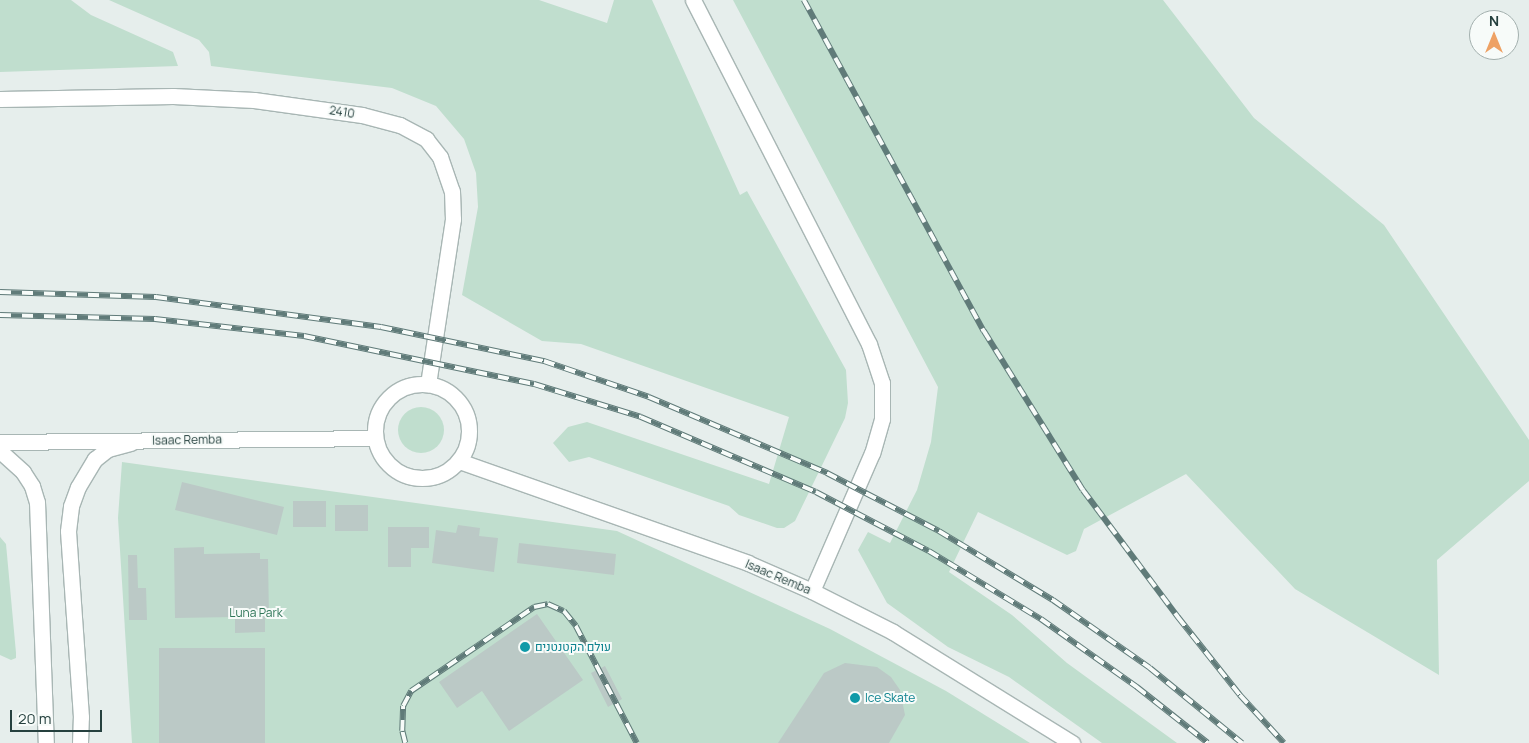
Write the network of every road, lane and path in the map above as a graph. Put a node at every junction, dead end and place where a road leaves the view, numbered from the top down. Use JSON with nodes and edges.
{"nodes":[{"id":1,"x":693,"y":0,"type":"edge"},
{"id":2,"x":0,"y":99,"type":"edge"},
{"id":3,"x":428,"y":384,"type":"junction"},
{"id":4,"x":375,"y":438,"type":"junction"},
{"id":5,"x":140,"y":441,"type":"junction"},
{"id":6,"x":0,"y":442,"type":"edge"},
{"id":7,"x":0,"y":451,"type":"edge"},
{"id":8,"x":459,"y":462,"type":"junction"},
{"id":9,"x":812,"y":591,"type":"junction"},
{"id":10,"x":46,"y":743,"type":"edge"},
{"id":11,"x":80,"y":743,"type":"edge"},
{"id":12,"x":1072,"y":743,"type":"edge"}],
"edges":[{"from":1,"to":9,"type":"street"},
{"from":2,"to":3,"type":"street","name":"2410"},
{"from":3,"to":4,"type":"street"},
{"from":3,"to":8,"type":"street"},
{"from":4,"to":5,"type":"street","name":"Isaac Remba"},
{"from":4,"to":8,"type":"street"},
{"from":5,"to":6,"type":"street","name":"Isaac Remba"},
{"from":5,"to":11,"type":"street"},
{"from":7,"to":10,"type":"street"},
{"from":8,"to":9,"type":"street","name":"Isaac Remba"},
{"from":9,"to":12,"type":"street","name":"Isaac Remba"}]}
